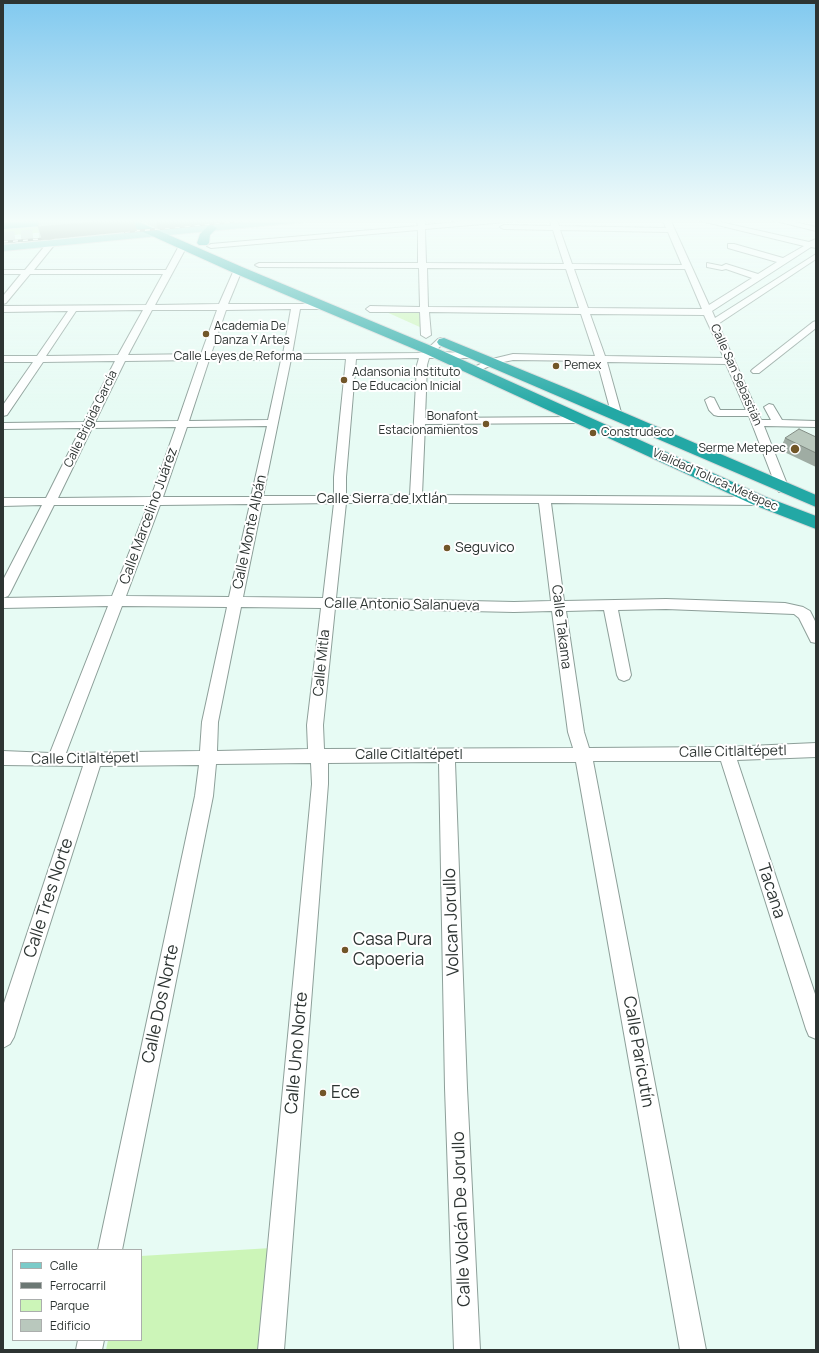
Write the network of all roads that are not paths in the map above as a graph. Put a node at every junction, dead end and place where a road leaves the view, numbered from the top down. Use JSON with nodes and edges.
{"nodes":[{"id":1,"x":18,"y":282,"type":"edge"},
{"id":2,"x":163,"y":282,"type":"edge"},
{"id":3,"x":233,"y":282,"type":"edge"},
{"id":4,"x":268,"y":282,"type":"edge"},
{"id":5,"x":423,"y":282,"type":"edge"},
{"id":6,"x":574,"y":282,"type":"edge"},
{"id":7,"x":694,"y":282,"type":"edge"},
{"id":8,"x":750,"y":282,"type":"edge"},
{"id":9,"x":776,"y":282,"type":"edge"},
{"id":10,"x":3,"y":301,"type":"edge"},
{"id":11,"x":296,"y":306,"type":"junction"},
{"id":12,"x":326,"y":306,"type":"junction"},
{"id":13,"x":222,"y":307,"type":"junction"},
{"id":14,"x":364,"y":307,"type":"joint"},
{"id":15,"x":74,"y":308,"type":"junction"},
{"id":16,"x":148,"y":308,"type":"junction"},
{"id":17,"x":3,"y":309,"type":"edge"},
{"id":18,"x":424,"y":309,"type":"junction"},
{"id":19,"x":584,"y":310,"type":"junction"},
{"id":20,"x":707,"y":311,"type":"junction"},
{"id":21,"x":398,"y":322,"type":"dead end"},
{"id":22,"x":713,"y":323,"type":"junction"},
{"id":23,"x":816,"y":324,"type":"edge"},
{"id":24,"x":412,"y":328,"type":"dead end"},
{"id":25,"x":426,"y":334,"type":"junction"},
{"id":26,"x":406,"y":341,"type":"junction"},
{"id":27,"x":434,"y":351,"type":"junction"},
{"id":28,"x":287,"y":356,"type":"junction"},
{"id":29,"x":351,"y":356,"type":"junction"},
{"id":30,"x":394,"y":356,"type":"junction"},
{"id":31,"x":122,"y":357,"type":"junction"},
{"id":32,"x":204,"y":357,"type":"junction"},
{"id":33,"x":3,"y":359,"type":"edge"},
{"id":34,"x":39,"y":359,"type":"junction"},
{"id":35,"x":601,"y":359,"type":"junction"},
{"id":36,"x":730,"y":361,"type":"junction"},
{"id":37,"x":491,"y":362,"type":"junction"},
{"id":38,"x":472,"y":371,"type":"junction"},
{"id":39,"x":756,"y":371,"type":"dead end"},
{"id":40,"x":710,"y":400,"type":"dead end"},
{"id":41,"x":545,"y":404,"type":"junction"},
{"id":42,"x":769,"y":407,"type":"dead end"},
{"id":43,"x":3,"y":413,"type":"edge"},
{"id":44,"x":617,"y":416,"type":"junction"},
{"id":45,"x":755,"y":418,"type":"junction"},
{"id":46,"x":548,"y":420,"type":"junction"},
{"id":47,"x":579,"y":420,"type":"junction"},
{"id":48,"x":419,"y":421,"type":"junction"},
{"id":49,"x":181,"y":423,"type":"junction"},
{"id":50,"x":273,"y":423,"type":"junction"},
{"id":51,"x":778,"y":423,"type":"junction"},
{"id":52,"x":89,"y":424,"type":"junction"},
{"id":53,"x":816,"y":424,"type":"edge"},
{"id":54,"x":3,"y":426,"type":"edge"},
{"id":55,"x":783,"y":489,"type":"junction"},
{"id":56,"x":340,"y":499,"type":"junction"},
{"id":57,"x":416,"y":499,"type":"junction"},
{"id":58,"x":544,"y":499,"type":"junction"},
{"id":59,"x":155,"y":500,"type":"junction"},
{"id":60,"x":256,"y":500,"type":"junction"},
{"id":61,"x":760,"y":501,"type":"junction"},
{"id":62,"x":3,"y":502,"type":"edge"},
{"id":63,"x":50,"y":502,"type":"junction"},
{"id":64,"x":816,"y":502,"type":"edge"},
{"id":65,"x":816,"y":523,"type":"edge"},
{"id":66,"x":3,"y":593,"type":"edge"},
{"id":67,"x":117,"y":601,"type":"junction"},
{"id":68,"x":3,"y":603,"type":"edge"},
{"id":69,"x":235,"y":603,"type":"junction"},
{"id":70,"x":328,"y":603,"type":"junction"},
{"id":71,"x":610,"y":604,"type":"junction"},
{"id":72,"x":558,"y":606,"type":"junction"},
{"id":73,"x":808,"y":616,"type":"edge"},
{"id":74,"x":816,"y":638,"type":"edge"},
{"id":75,"x":624,"y":675,"type":"dead end"},
{"id":76,"x":816,"y":750,"type":"edge"},
{"id":77,"x":583,"y":754,"type":"junction"},
{"id":78,"x":727,"y":754,"type":"junction"},
{"id":79,"x":318,"y":756,"type":"junction"},
{"id":80,"x":447,"y":756,"type":"junction"},
{"id":81,"x":208,"y":758,"type":"junction"},
{"id":82,"x":94,"y":759,"type":"junction"},
{"id":83,"x":55,"y":760,"type":"junction"},
{"id":84,"x":4,"y":762,"type":"edge"},
{"id":85,"x":816,"y":1029,"type":"edge"},
{"id":86,"x":3,"y":1037,"type":"edge"},
{"id":87,"x":456,"y":1088,"type":"joint"},
{"id":88,"x":110,"y":1249,"type":"edge"},
{"id":89,"x":271,"y":1350,"type":"edge"},
{"id":90,"x":468,"y":1350,"type":"edge"},
{"id":91,"x":693,"y":1350,"type":"edge"}],
"edges":[{"from":1,"to":10,"type":"street"},
{"from":2,"to":16,"type":"street","name":"Calle Brígida García"},
{"from":3,"to":13,"type":"street","name":"Calle Marcelino Juárez"},
{"from":4,"to":12,"type":"highway","name":"Vialidad Toluca-Metepec"},
{"from":5,"to":18,"type":"street"},
{"from":6,"to":19,"type":"street"},
{"from":7,"to":20,"type":"street","name":"Calle San Sebastián"},
{"from":8,"to":20,"type":"street"},
{"from":9,"to":22,"type":"street"},
{"from":11,"to":12,"type":"street"},
{"from":11,"to":13,"type":"street"},
{"from":11,"to":28,"type":"street","name":"Calle Monte Albán"},
{"from":12,"to":26,"type":"highway","name":"Vialidad Toluca-Metepec"},
{"from":13,"to":16,"type":"street"},
{"from":13,"to":32,"type":"street","name":"Calle Marcelino Juárez"},
{"from":14,"to":18,"type":"street"},
{"from":14,"to":21,"type":"highway"},
{"from":15,"to":16,"type":"street"},
{"from":15,"to":17,"type":"street"},
{"from":15,"to":34,"type":"street"},
{"from":16,"to":31,"type":"street","name":"Calle Brígida García"},
{"from":18,"to":19,"type":"street"},
{"from":18,"to":25,"type":"street"},
{"from":19,"to":20,"type":"street"},
{"from":19,"to":35,"type":"street"},
{"from":20,"to":22,"type":"street","name":"Calle San Sebastián"},
{"from":22,"to":36,"type":"street","name":"Calle San Sebastián"},
{"from":23,"to":39,"type":"street"},
{"from":24,"to":25,"type":"highway","name":"Vialidad Toluca-Metepec"},
{"from":25,"to":27,"type":"highway","name":"Vialidad Toluca-Metepec"},
{"from":26,"to":27,"type":"highway","name":"Vialidad Toluca-Metepec"},
{"from":26,"to":30,"type":"highway"},
{"from":27,"to":30,"type":"street","name":"Calle Leyes de Reforma"},
{"from":27,"to":37,"type":"highway","name":"Vialidad Toluca-Metepec"},
{"from":27,"to":38,"type":"highway","name":"Vialidad Toluca-Metepec"},
{"from":27,"to":48,"type":"street"},
{"from":28,"to":29,"type":"street","name":"Calle Leyes de Reforma"},
{"from":28,"to":32,"type":"street","name":"Calle Leyes de Reforma"},
{"from":28,"to":50,"type":"street","name":"Calle Monte Albán"},
{"from":29,"to":30,"type":"street","name":"Calle Leyes de Reforma"},
{"from":29,"to":56,"type":"street","name":"Calle Mitla"},
{"from":31,"to":32,"type":"street","name":"Calle Leyes de Reforma"},
{"from":31,"to":34,"type":"street","name":"Calle Leyes de Reforma"},
{"from":31,"to":52,"type":"street","name":"Calle Brígida García"},
{"from":32,"to":49,"type":"street","name":"Calle Marcelino Juárez"},
{"from":33,"to":34,"type":"street","name":"Calle Leyes de Reforma"},
{"from":34,"to":43,"type":"street"},
{"from":35,"to":36,"type":"street"},
{"from":35,"to":37,"type":"street"},
{"from":35,"to":44,"type":"street"},
{"from":36,"to":45,"type":"street","name":"Calle San Sebastián"},
{"from":37,"to":38,"type":"street"},
{"from":37,"to":44,"type":"highway","name":"Vialidad Toluca-Metepec"},
{"from":38,"to":41,"type":"highway","name":"Vialidad Toluca-Metepec"},
{"from":40,"to":45,"type":"street"},
{"from":41,"to":46,"type":"highway"},
{"from":41,"to":47,"type":"highway","name":"Vialidad Toluca-Metepec"},
{"from":42,"to":51,"type":"street"},
{"from":44,"to":55,"type":"highway","name":"Vialidad Toluca-Metepec"},
{"from":45,"to":51,"type":"street"},
{"from":45,"to":55,"type":"street","name":"Calle San Sebastián"},
{"from":46,"to":47,"type":"street"},
{"from":46,"to":48,"type":"street"},
{"from":47,"to":61,"type":"highway","name":"Vialidad Toluca-Metepec"},
{"from":48,"to":57,"type":"street"},
{"from":49,"to":50,"type":"street"},
{"from":49,"to":52,"type":"street"},
{"from":49,"to":59,"type":"street","name":"Calle Marcelino Juárez"},
{"from":50,"to":60,"type":"street","name":"Calle Monte Albán"},
{"from":51,"to":53,"type":"street"},
{"from":52,"to":54,"type":"street"},
{"from":52,"to":63,"type":"street","name":"Calle Brígida García"},
{"from":55,"to":64,"type":"highway","name":"Vialidad Toluca-Metepec"},
{"from":56,"to":57,"type":"street","name":"Calle Sierra de Ixtlán"},
{"from":56,"to":60,"type":"street","name":"Calle Sierra de Ixtlán"},
{"from":56,"to":70,"type":"street","name":"Calle Mitla"},
{"from":57,"to":58,"type":"street","name":"Calle Sierra de Ixtlán"},
{"from":58,"to":61,"type":"street","name":"Calle Sierra de Ixtlán"},
{"from":58,"to":72,"type":"street","name":"Calle Takama"},
{"from":59,"to":60,"type":"street","name":"Calle Sierra de Ixtlán"},
{"from":59,"to":63,"type":"street","name":"Calle Sierra de Ixtlán"},
{"from":59,"to":67,"type":"street","name":"Calle Marcelino Juárez"},
{"from":60,"to":69,"type":"street","name":"Calle Monte Albán"},
{"from":61,"to":65,"type":"highway","name":"Vialidad Toluca-Metepec"},
{"from":62,"to":63,"type":"street","name":"Calle Sierra de Ixtlán"},
{"from":63,"to":66,"type":"street","name":"Calle Brígida García"},
{"from":67,"to":68,"type":"street","name":"Calle Antonio Salanueva"},
{"from":67,"to":69,"type":"street","name":"Calle Antonio Salanueva"},
{"from":67,"to":83,"type":"street","name":"Calle Marcelino Juárez"},
{"from":69,"to":70,"type":"street","name":"Calle Antonio Salanueva"},
{"from":69,"to":81,"type":"street","name":"Calle Monte Albán"},
{"from":70,"to":72,"type":"street","name":"Calle Antonio Salanueva"},
{"from":70,"to":79,"type":"street","name":"Calle Mitla"},
{"from":71,"to":72,"type":"street","name":"Calle Antonio Salanueva"},
{"from":71,"to":73,"type":"street","name":"Calle Antonio Salanueva"},
{"from":71,"to":75,"type":"street"},
{"from":72,"to":77,"type":"street","name":"Calle Takama"},
{"from":73,"to":74,"type":"street"},
{"from":76,"to":78,"type":"street","name":"Calle Citlaltépetl"},
{"from":77,"to":78,"type":"street","name":"Calle Citlaltépetl"},
{"from":77,"to":80,"type":"street","name":"Calle Citlaltépetl"},
{"from":77,"to":91,"type":"street","name":"Calle Paricutín"},
{"from":78,"to":85,"type":"street","name":"Tacana"},
{"from":79,"to":80,"type":"street","name":"Calle Citlaltépetl"},
{"from":79,"to":81,"type":"street","name":"Calle Citlaltépetl"},
{"from":79,"to":89,"type":"street","name":"Calle Uno Norte"},
{"from":80,"to":87,"type":"street","name":"Volcan Jorullo"},
{"from":81,"to":82,"type":"street","name":"Calle Citlaltépetl"},
{"from":81,"to":88,"type":"street","name":"Calle Dos Norte"},
{"from":82,"to":83,"type":"street","name":"Calle Citlaltépetl"},
{"from":82,"to":86,"type":"street","name":"Calle Tres Norte"},
{"from":83,"to":84,"type":"street","name":"Calle Citlaltépetl"},
{"from":87,"to":90,"type":"street","name":"Calle Volcán De Jorullo"}]}
